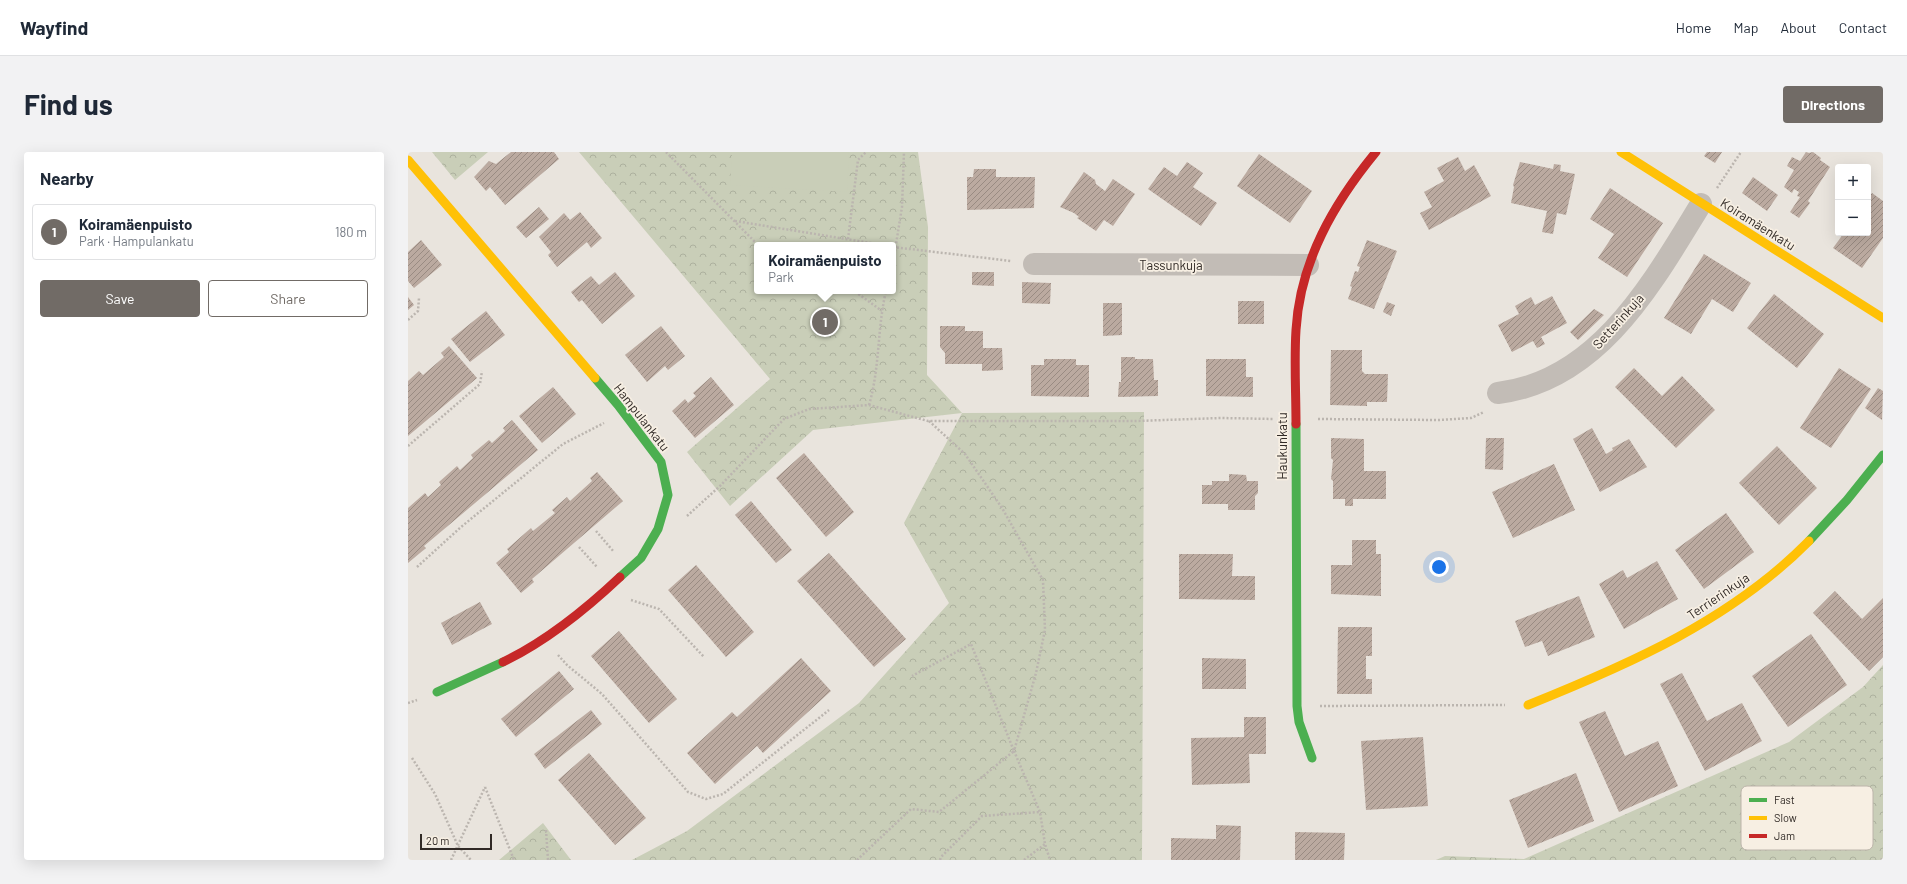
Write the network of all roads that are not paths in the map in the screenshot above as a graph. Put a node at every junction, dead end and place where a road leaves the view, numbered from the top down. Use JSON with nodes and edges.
{"nodes":[{"id":1,"x":1376,"y":152,"type":"edge"},
{"id":2,"x":1621,"y":152,"type":"edge"},
{"id":3,"x":408,"y":160,"type":"edge"},
{"id":4,"x":1703,"y":205,"type":"junction"},
{"id":5,"x":1034,"y":264,"type":"road end"},
{"id":6,"x":1308,"y":265,"type":"junction"},
{"id":7,"x":1883,"y":318,"type":"edge"},
{"id":8,"x":1498,"y":393,"type":"road end"},
{"id":9,"x":1883,"y":455,"type":"edge"},
{"id":10,"x":437,"y":692,"type":"dead end"},
{"id":11,"x":1528,"y":705,"type":"road end"},
{"id":12,"x":1312,"y":758,"type":"dead end"}],
"edges":[{"from":1,"to":6,"type":"street","name":"Haukunkatu"},
{"from":2,"to":4,"type":"street","name":"Koiramäenkatu"},
{"from":3,"to":10,"type":"street","name":"Hampulankatu"},
{"from":4,"to":7,"type":"street","name":"Koiramäenkatu"},
{"from":4,"to":8,"type":"street","name":"Setterinkuja"},
{"from":5,"to":6,"type":"street","name":"Tassunkuja"},
{"from":6,"to":12,"type":"street","name":"Haukunkatu"},
{"from":9,"to":11,"type":"street","name":"Terrierinkuja"}]}
